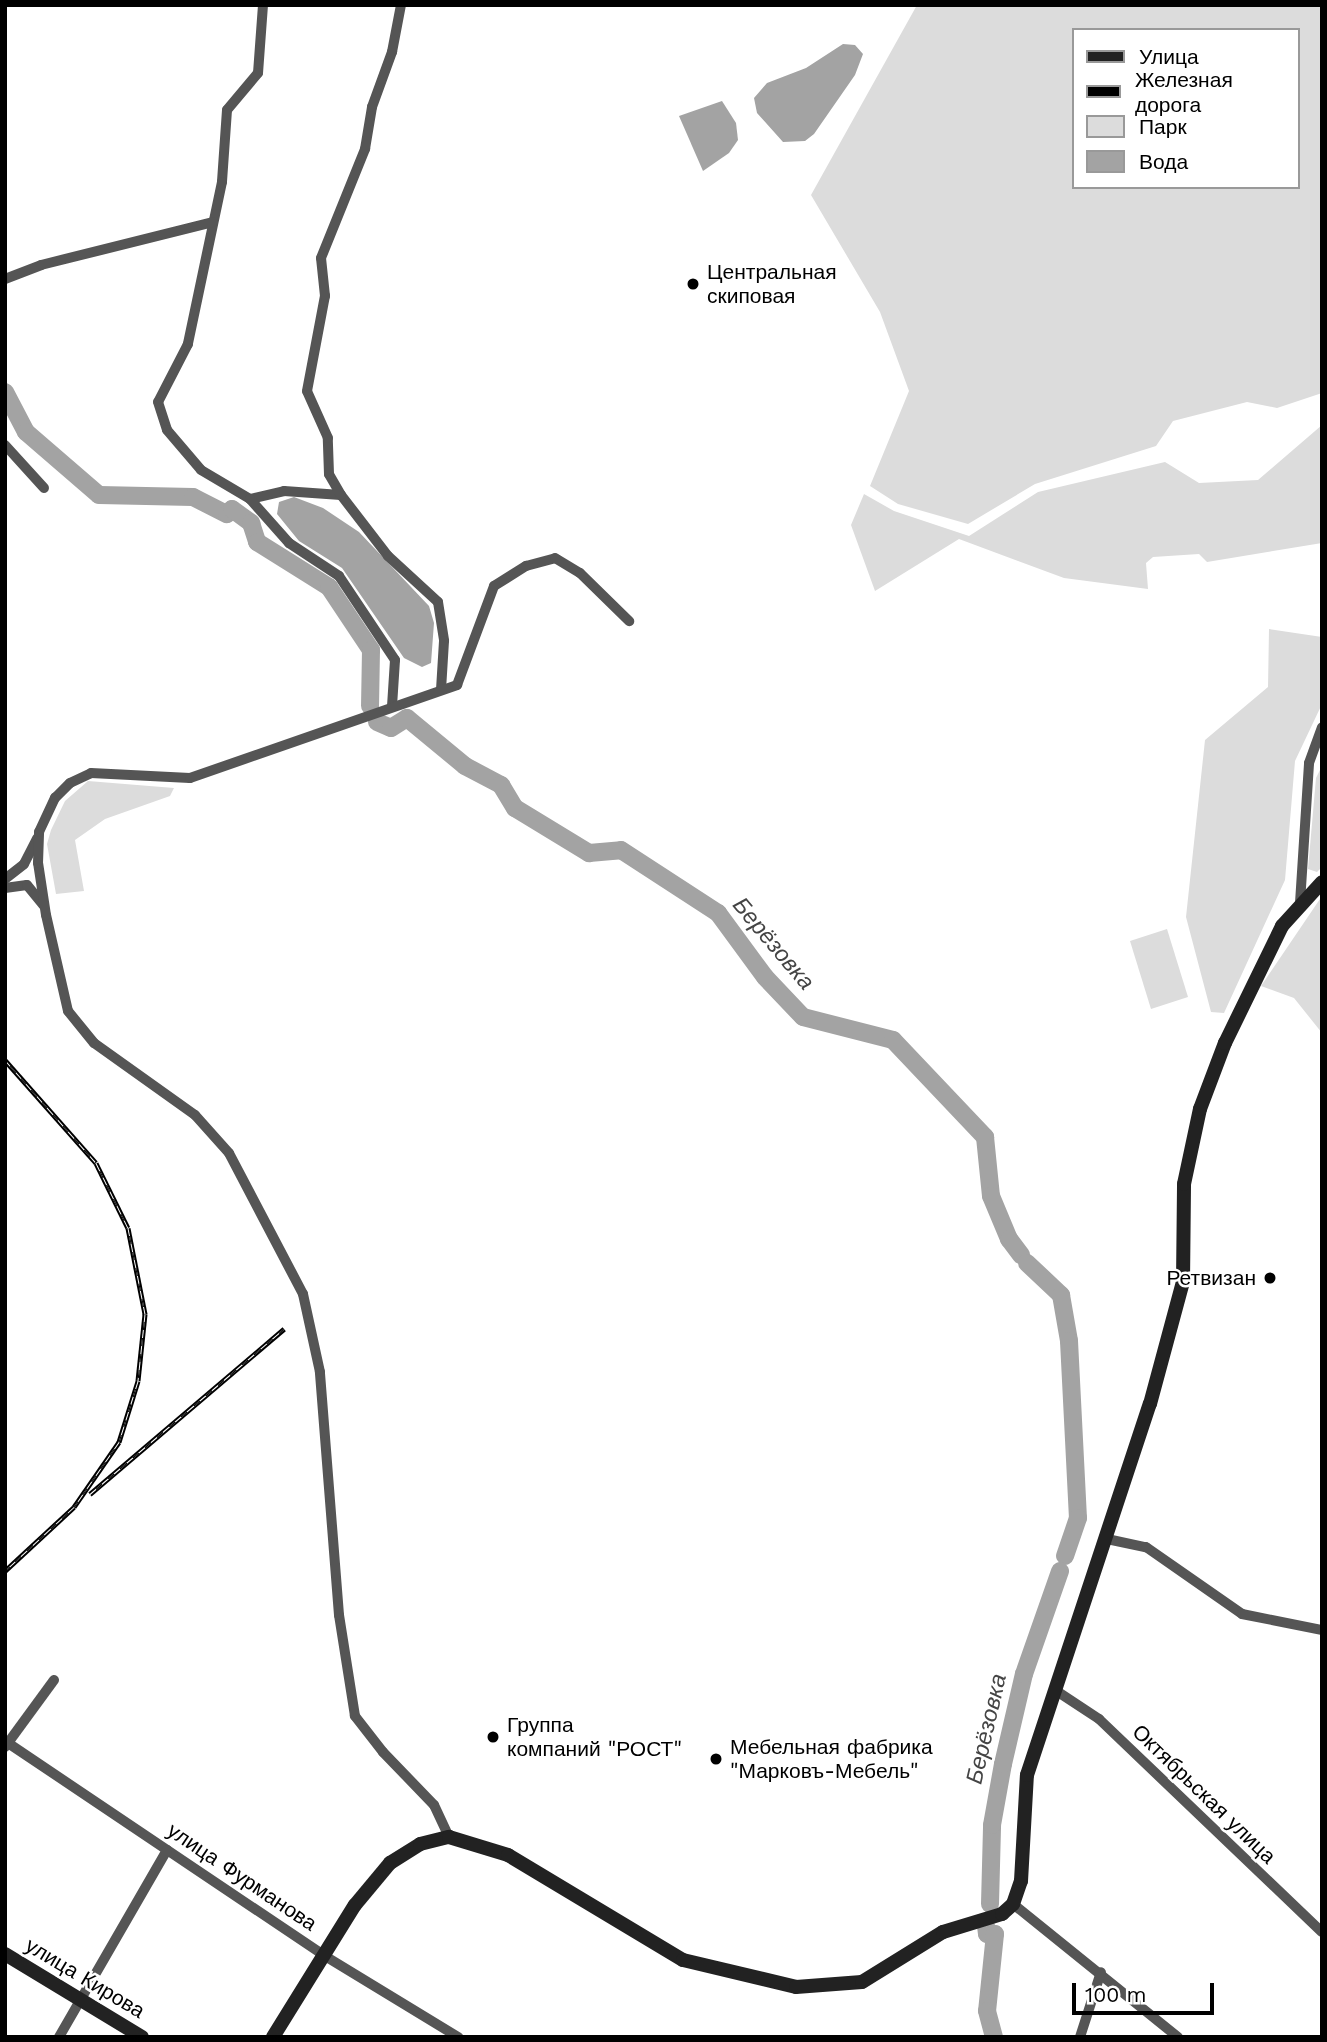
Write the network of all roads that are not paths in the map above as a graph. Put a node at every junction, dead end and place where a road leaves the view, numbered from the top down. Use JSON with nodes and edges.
{"nodes":[{"id":1,"x":263,"y":5,"type":"edge"},
{"id":2,"x":401,"y":5,"type":"edge"},
{"id":3,"x":213,"y":222,"type":"junction"},
{"id":4,"x":5,"y":279,"type":"edge"},
{"id":5,"x":5,"y":445,"type":"edge"},
{"id":6,"x":44,"y":488,"type":"dead end"},
{"id":7,"x":341,"y":495,"type":"junction"},
{"id":8,"x":250,"y":499,"type":"junction"},
{"id":9,"x":629,"y":621,"type":"dead end"},
{"id":10,"x":441,"y":690,"type":"junction"},
{"id":11,"x":393,"y":707,"type":"junction"},
{"id":12,"x":1322,"y":727,"type":"edge"},
{"id":13,"x":39,"y":832,"type":"junction"},
{"id":14,"x":5,"y":879,"type":"edge"},
{"id":15,"x":1322,"y":882,"type":"edge"},
{"id":16,"x":5,"y":888,"type":"edge"},
{"id":17,"x":1300,"y":902,"type":"junction"},
{"id":18,"x":45,"y":907,"type":"junction"},
{"id":19,"x":1107,"y":1539,"type":"junction"},
{"id":20,"x":1322,"y":1630,"type":"edge"},
{"id":21,"x":54,"y":1680,"type":"dead end"},
{"id":22,"x":1055,"y":1690,"type":"junction"},
{"id":23,"x":6,"y":1744,"type":"edge"},
{"id":24,"x":449,"y":1837,"type":"junction"},
{"id":25,"x":167,"y":1850,"type":"junction"},
{"id":26,"x":1013,"y":1904,"type":"junction"},
{"id":27,"x":1322,"y":1932,"type":"edge"},
{"id":28,"x":5,"y":1954,"type":"edge"},
{"id":29,"x":325,"y":1955,"type":"junction"},
{"id":30,"x":1101,"y":1972,"type":"junction"},
{"id":31,"x":80,"y":1999,"type":"junction"},
{"id":32,"x":59,"y":2037,"type":"edge"},
{"id":33,"x":142,"y":2037,"type":"edge"},
{"id":34,"x":273,"y":2037,"type":"edge"},
{"id":35,"x":458,"y":2037,"type":"edge"},
{"id":36,"x":1080,"y":2037,"type":"edge"},
{"id":37,"x":1178,"y":2037,"type":"edge"}],
"edges":[{"from":1,"to":3,"type":"street"},
{"from":2,"to":7,"type":"street"},
{"from":3,"to":4,"type":"street"},
{"from":3,"to":8,"type":"street"},
{"from":5,"to":6,"type":"street"},
{"from":7,"to":8,"type":"street"},
{"from":7,"to":10,"type":"street"},
{"from":8,"to":11,"type":"street"},
{"from":9,"to":10,"type":"street"},
{"from":10,"to":11,"type":"street"},
{"from":11,"to":13,"type":"street"},
{"from":12,"to":17,"type":"street"},
{"from":13,"to":14,"type":"street"},
{"from":13,"to":18,"type":"street"},
{"from":15,"to":17,"type":"street"},
{"from":16,"to":18,"type":"street"},
{"from":17,"to":19,"type":"street"},
{"from":18,"to":24,"type":"street"},
{"from":19,"to":20,"type":"street"},
{"from":19,"to":22,"type":"street"},
{"from":21,"to":23,"type":"street"},
{"from":22,"to":26,"type":"street"},
{"from":22,"to":27,"type":"street","name":"Октябрьская улица"},
{"from":23,"to":25,"type":"street","name":"улица Фурманова"},
{"from":24,"to":26,"type":"street"},
{"from":24,"to":29,"type":"street"},
{"from":25,"to":29,"type":"street","name":"улица Фурманова"},
{"from":25,"to":31,"type":"street"},
{"from":26,"to":30,"type":"street"},
{"from":28,"to":31,"type":"street","name":"улица Кирова"},
{"from":29,"to":34,"type":"street"},
{"from":29,"to":35,"type":"street","name":"улица Фурманова"},
{"from":30,"to":36,"type":"street"},
{"from":30,"to":37,"type":"street"},
{"from":31,"to":32,"type":"street"},
{"from":31,"to":33,"type":"street","name":"улица Кирова"}]}
